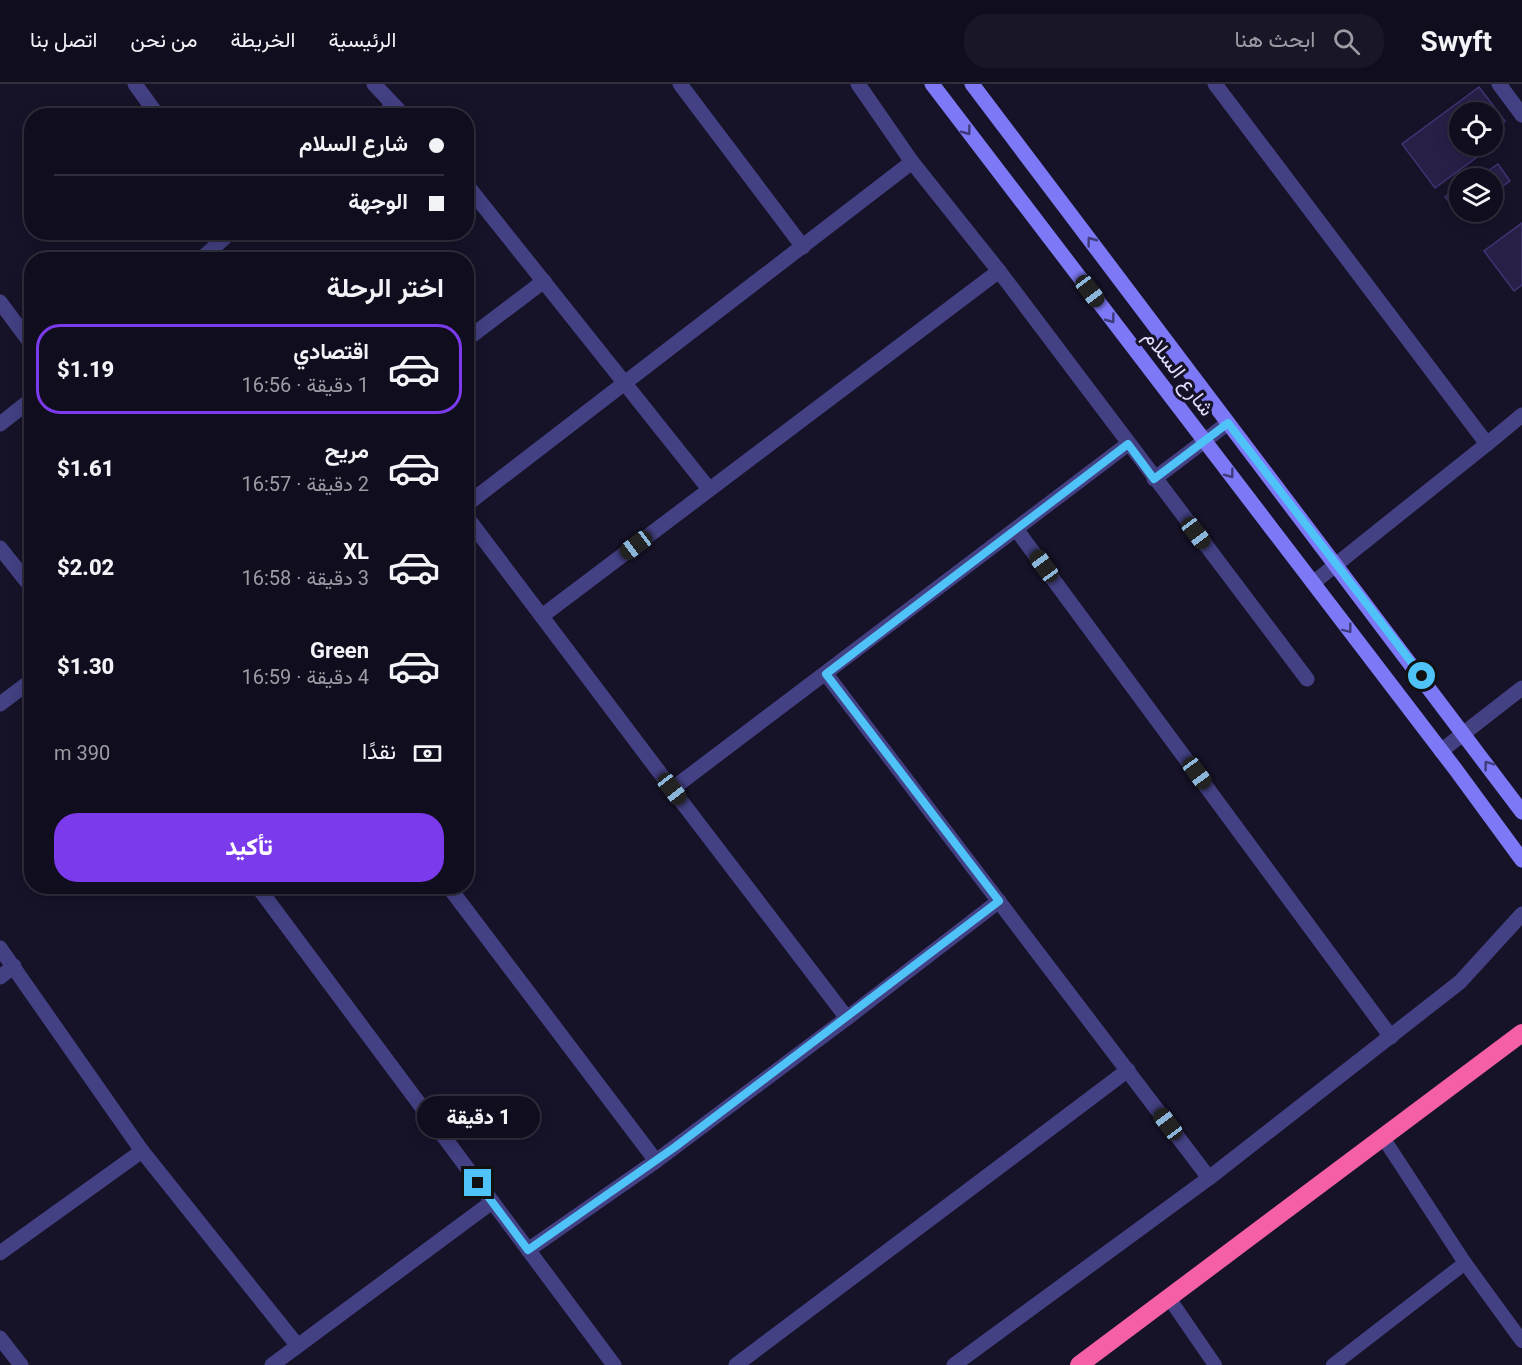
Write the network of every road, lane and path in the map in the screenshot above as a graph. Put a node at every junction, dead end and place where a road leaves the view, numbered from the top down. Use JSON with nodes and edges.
{"nodes":[{"id":1,"x":135,"y":84,"type":"edge"},
{"id":2,"x":374,"y":84,"type":"edge"},
{"id":3,"x":680,"y":84,"type":"edge"},
{"id":4,"x":858,"y":84,"type":"edge"},
{"id":5,"x":932,"y":84,"type":"edge"},
{"id":6,"x":972,"y":84,"type":"edge"},
{"id":7,"x":1215,"y":84,"type":"edge"},
{"id":8,"x":1499,"y":84,"type":"edge"},
{"id":9,"x":152,"y":108,"type":"edge"},
{"id":10,"x":397,"y":108,"type":"edge"},
{"id":11,"x":1522,"y":116,"type":"edge"},
{"id":12,"x":912,"y":162,"type":"junction"},
{"id":13,"x":474,"y":194,"type":"edge"},
{"id":14,"x":222,"y":240,"type":"edge"},
{"id":15,"x":804,"y":247,"type":"junction"},
{"id":16,"x":209,"y":252,"type":"edge"},
{"id":17,"x":999,"y":271,"type":"junction"},
{"id":18,"x":544,"y":280,"type":"junction"},
{"id":19,"x":0,"y":302,"type":"edge"},
{"id":20,"x":24,"y":334,"type":"edge"},
{"id":21,"x":474,"y":334,"type":"edge"},
{"id":22,"x":624,"y":383,"type":"junction"},
{"id":23,"x":24,"y":405,"type":"edge"},
{"id":24,"x":1522,"y":415,"type":"edge"},
{"id":25,"x":1228,"y":423,"type":"junction"},
{"id":26,"x":0,"y":424,"type":"edge"},
{"id":27,"x":1205,"y":442,"type":"junction"},
{"id":28,"x":1128,"y":444,"type":"junction"},
{"id":29,"x":1487,"y":444,"type":"junction"},
{"id":30,"x":1154,"y":479,"type":"junction"},
{"id":31,"x":710,"y":489,"type":"junction"},
{"id":32,"x":474,"y":499,"type":"edge"},
{"id":33,"x":474,"y":527,"type":"edge"},
{"id":34,"x":1016,"y":529,"type":"junction"},
{"id":35,"x":0,"y":548,"type":"edge"},
{"id":36,"x":1337,"y":564,"type":"junction"},
{"id":37,"x":24,"y":578,"type":"edge"},
{"id":38,"x":1313,"y":583,"type":"junction"},
{"id":39,"x":542,"y":616,"type":"junction"},
{"id":40,"x":826,"y":674,"type":"junction"},
{"id":41,"x":1307,"y":679,"type":"dead end"},
{"id":42,"x":24,"y":686,"type":"edge"},
{"id":43,"x":1522,"y":688,"type":"edge"},
{"id":44,"x":0,"y":705,"type":"edge"},
{"id":45,"x":1464,"y":732,"type":"junction"},
{"id":46,"x":1441,"y":751,"type":"junction"},
{"id":47,"x":672,"y":789,"type":"junction"},
{"id":48,"x":1522,"y":812,"type":"edge"},
{"id":49,"x":1522,"y":861,"type":"edge"},
{"id":50,"x":263,"y":894,"type":"edge"},
{"id":51,"x":454,"y":894,"type":"edge"},
{"id":52,"x":999,"y":901,"type":"junction"},
{"id":53,"x":1522,"y":914,"type":"edge"},
{"id":54,"x":0,"y":948,"type":"edge"},
{"id":55,"x":14,"y":966,"type":"junction"},
{"id":56,"x":0,"y":977,"type":"edge"},
{"id":57,"x":847,"y":1018,"type":"junction"},
{"id":58,"x":1522,"y":1033,"type":"edge"},
{"id":59,"x":1391,"y":1037,"type":"junction"},
{"id":60,"x":1128,"y":1070,"type":"junction"},
{"id":61,"x":1382,"y":1136,"type":"junction"},
{"id":62,"x":142,"y":1151,"type":"junction"},
{"id":63,"x":656,"y":1161,"type":"junction"},
{"id":64,"x":1209,"y":1178,"type":"junction"},
{"id":65,"x":492,"y":1202,"type":"junction"},
{"id":66,"x":528,"y":1250,"type":"junction"},
{"id":67,"x":0,"y":1253,"type":"edge"},
{"id":68,"x":1465,"y":1263,"type":"junction"},
{"id":69,"x":1169,"y":1298,"type":"junction"},
{"id":70,"x":0,"y":1338,"type":"edge"},
{"id":71,"x":1522,"y":1341,"type":"edge"},
{"id":72,"x":297,"y":1345,"type":"junction"},
{"id":73,"x":611,"y":1364,"type":"edge"},
{"id":74,"x":21,"y":1365,"type":"edge"},
{"id":75,"x":272,"y":1365,"type":"edge"},
{"id":76,"x":736,"y":1365,"type":"edge"},
{"id":77,"x":954,"y":1365,"type":"edge"},
{"id":78,"x":1079,"y":1365,"type":"edge"},
{"id":79,"x":1215,"y":1365,"type":"edge"},
{"id":80,"x":1333,"y":1365,"type":"edge"}],
"edges":[{"from":1,"to":9,"type":"street"},
{"from":2,"to":10,"type":"street"},
{"from":3,"to":15,"type":"street"},
{"from":4,"to":12,"type":"street"},
{"from":5,"to":27,"type":"main road","name":"شارع السلام","one_way":true},
{"from":25,"to":6,"type":"main road","name":"شارع السلام","one_way":true},
{"from":7,"to":29,"type":"street"},
{"from":8,"to":11,"type":"street"},
{"from":12,"to":15,"type":"street"},
{"from":12,"to":17,"type":"street"},
{"from":13,"to":18,"type":"street"},
{"from":14,"to":16,"type":"street"},
{"from":15,"to":22,"type":"street"},
{"from":17,"to":28,"type":"street"},
{"from":17,"to":31,"type":"street"},
{"from":18,"to":21,"type":"street"},
{"from":18,"to":22,"type":"street"},
{"from":19,"to":20,"type":"street"},
{"from":22,"to":31,"type":"street"},
{"from":22,"to":32,"type":"street"},
{"from":23,"to":26,"type":"street"},
{"from":24,"to":29,"type":"street"},
{"from":25,"to":27,"type":"street"},
{"from":25,"to":36,"type":"main road","name":"شارع السلام"},
{"from":27,"to":30,"type":"street"},
{"from":27,"to":38,"type":"main road","name":"شارع السلام","one_way":true},
{"from":28,"to":30,"type":"street"},
{"from":28,"to":34,"type":"street"},
{"from":29,"to":36,"type":"street"},
{"from":30,"to":41,"type":"street"},
{"from":31,"to":39,"type":"street"},
{"from":33,"to":39,"type":"street"},
{"from":34,"to":40,"type":"street"},
{"from":34,"to":59,"type":"street"},
{"from":35,"to":37,"type":"street"},
{"from":36,"to":38,"type":"street"},
{"from":36,"to":45,"type":"main road","name":"شارع السلام"},
{"from":38,"to":46,"type":"main road","name":"شارع السلام","one_way":true},
{"from":39,"to":47,"type":"street"},
{"from":40,"to":47,"type":"street"},
{"from":40,"to":52,"type":"street"},
{"from":42,"to":44,"type":"street"},
{"from":43,"to":45,"type":"street"},
{"from":45,"to":46,"type":"street"},
{"from":48,"to":45,"type":"main road","name":"شارع السلام","one_way":true},
{"from":46,"to":49,"type":"main road","name":"شارع السلام"},
{"from":47,"to":57,"type":"street"},
{"from":50,"to":65,"type":"street"},
{"from":51,"to":63,"type":"street"},
{"from":52,"to":57,"type":"street"},
{"from":52,"to":60,"type":"street"},
{"from":53,"to":59,"type":"street"},
{"from":54,"to":55,"type":"street"},
{"from":55,"to":56,"type":"street"},
{"from":55,"to":62,"type":"street"},
{"from":57,"to":63,"type":"street"},
{"from":58,"to":61,"type":"highway"},
{"from":59,"to":64,"type":"street"},
{"from":60,"to":64,"type":"street"},
{"from":60,"to":76,"type":"street"},
{"from":61,"to":68,"type":"lane"},
{"from":61,"to":69,"type":"highway"},
{"from":62,"to":67,"type":"street"},
{"from":62,"to":72,"type":"street"},
{"from":63,"to":66,"type":"street"},
{"from":64,"to":77,"type":"street"},
{"from":65,"to":66,"type":"street"},
{"from":65,"to":72,"type":"street"},
{"from":66,"to":73,"type":"street"},
{"from":68,"to":71,"type":"lane"},
{"from":68,"to":80,"type":"lane"},
{"from":69,"to":78,"type":"highway"},
{"from":69,"to":79,"type":"lane"},
{"from":70,"to":74,"type":"street"},
{"from":72,"to":75,"type":"street"}]}
